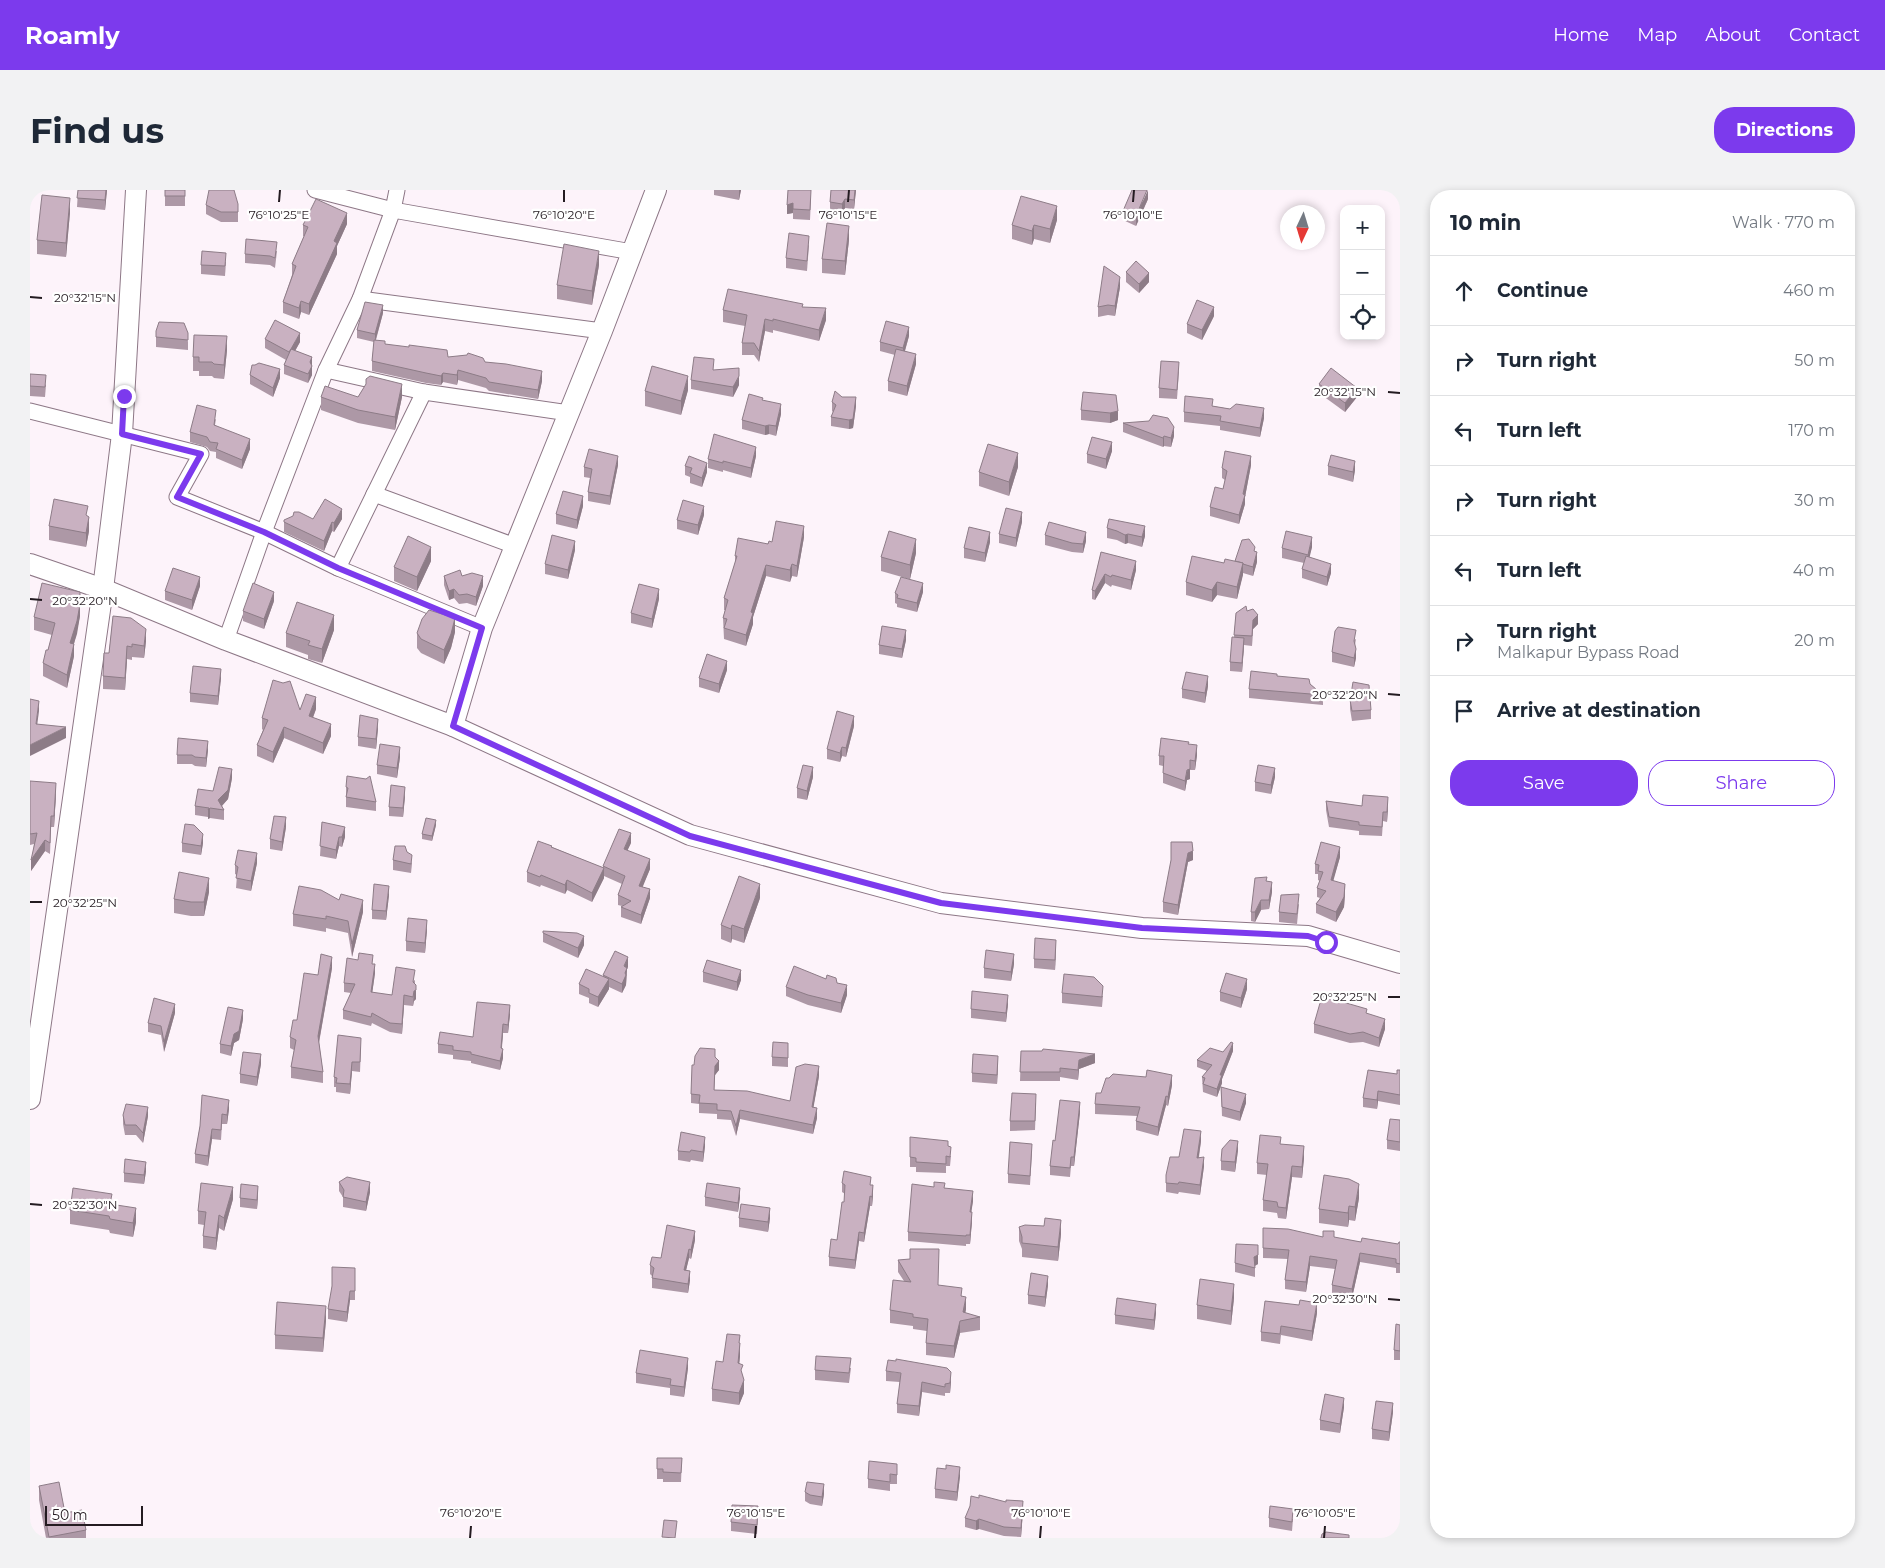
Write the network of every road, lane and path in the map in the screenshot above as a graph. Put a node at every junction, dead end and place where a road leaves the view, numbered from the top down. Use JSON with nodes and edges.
{"nodes":[{"id":1,"x":136,"y":190,"type":"edge"},
{"id":2,"x":315,"y":190,"type":"edge"},
{"id":3,"x":397,"y":190,"type":"edge"},
{"id":4,"x":656,"y":190,"type":"edge"},
{"id":5,"x":393,"y":210,"type":"junction"},
{"id":6,"x":632,"y":252,"type":"junction"},
{"id":7,"x":360,"y":299,"type":"junction"},
{"id":8,"x":602,"y":331,"type":"junction"},
{"id":9,"x":326,"y":370,"type":"junction"},
{"id":10,"x":424,"y":392,"type":"junction"},
{"id":11,"x":30,"y":411,"type":"edge"},
{"id":12,"x":569,"y":413,"type":"junction"},
{"id":13,"x":122,"y":434,"type":"junction"},
{"id":14,"x":374,"y":494,"type":"junction"},
{"id":15,"x":264,"y":532,"type":"junction"},
{"id":16,"x":515,"y":546,"type":"junction"},
{"id":17,"x":30,"y":564,"type":"edge"},
{"id":18,"x":338,"y":568,"type":"junction"},
{"id":19,"x":103,"y":589,"type":"junction"},
{"id":20,"x":482,"y":628,"type":"junction"},
{"id":21,"x":226,"y":640,"type":"junction"},
{"id":22,"x":453,"y":726,"type":"junction"},
{"id":23,"x":1400,"y":963,"type":"edge"},
{"id":24,"x":30,"y":1099,"type":"edge"}],
"edges":[{"from":1,"to":13,"type":"street"},
{"from":2,"to":5,"type":"street"},
{"from":3,"to":5,"type":"street"},
{"from":4,"to":6,"type":"street"},
{"from":5,"to":6,"type":"street"},
{"from":5,"to":7,"type":"street"},
{"from":6,"to":8,"type":"street"},
{"from":7,"to":8,"type":"street"},
{"from":7,"to":9,"type":"street"},
{"from":8,"to":12,"type":"street"},
{"from":9,"to":10,"type":"street"},
{"from":9,"to":15,"type":"street"},
{"from":10,"to":12,"type":"street"},
{"from":10,"to":14,"type":"street"},
{"from":11,"to":13,"type":"street"},
{"from":12,"to":16,"type":"street"},
{"from":13,"to":15,"type":"street"},
{"from":13,"to":19,"type":"street"},
{"from":14,"to":16,"type":"street"},
{"from":14,"to":18,"type":"street"},
{"from":15,"to":18,"type":"street"},
{"from":15,"to":21,"type":"street"},
{"from":16,"to":20,"type":"street"},
{"from":17,"to":19,"type":"street"},
{"from":18,"to":20,"type":"street"},
{"from":19,"to":21,"type":"street"},
{"from":19,"to":24,"type":"street"},
{"from":20,"to":22,"type":"street"},
{"from":21,"to":22,"type":"street"},
{"from":22,"to":23,"type":"street"}]}
